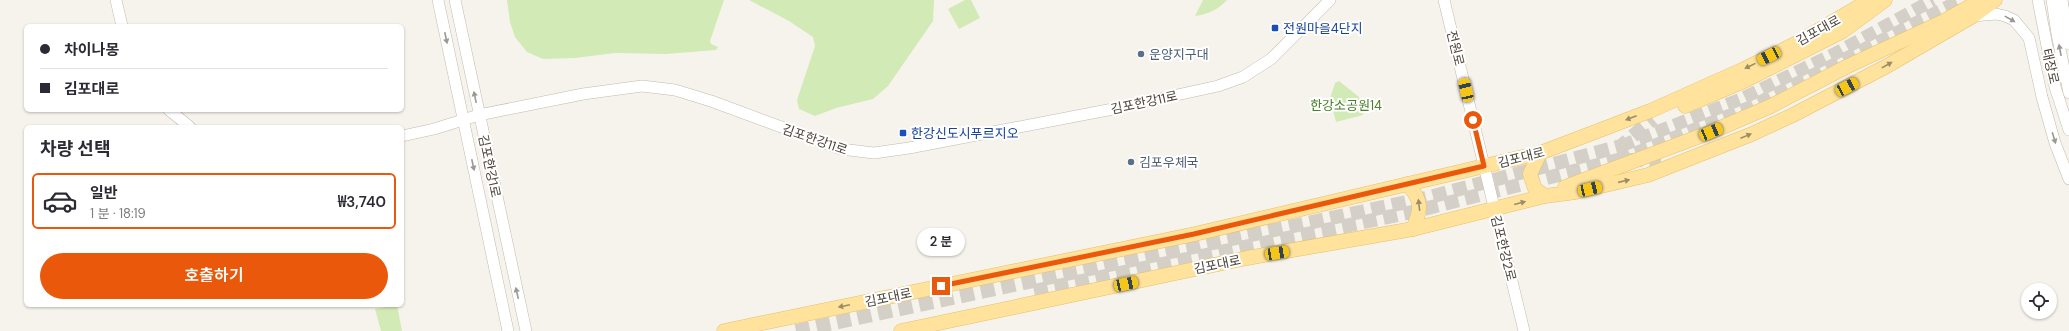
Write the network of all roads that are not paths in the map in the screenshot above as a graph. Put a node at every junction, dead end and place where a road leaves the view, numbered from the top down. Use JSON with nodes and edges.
{"nodes":[{"id":1,"x":112,"y":0,"type":"edge"},
{"id":2,"x":116,"y":0,"type":"edge"},
{"id":3,"x":438,"y":0,"type":"edge"},
{"id":4,"x":455,"y":0,"type":"edge"},
{"id":5,"x":1330,"y":0,"type":"edge"},
{"id":6,"x":1444,"y":0,"type":"edge"},
{"id":7,"x":1870,"y":0,"type":"edge"},
{"id":8,"x":1885,"y":0,"type":"edge"},
{"id":9,"x":1982,"y":0,"type":"edge"},
{"id":10,"x":1995,"y":0,"type":"edge"},
{"id":11,"x":2038,"y":0,"type":"edge"},
{"id":12,"x":2052,"y":0,"type":"edge"},
{"id":13,"x":2062,"y":0,"type":"edge"},
{"id":14,"x":1973,"y":16,"type":"junction"},
{"id":15,"x":1942,"y":22,"type":"junction"},
{"id":16,"x":118,"y":24,"type":"edge"},
{"id":17,"x":122,"y":24,"type":"edge"},
{"id":18,"x":2069,"y":44,"type":"edge"},
{"id":19,"x":2069,"y":93,"type":"edge"},
{"id":20,"x":166,"y":112,"type":"edge"},
{"id":21,"x":171,"y":112,"type":"edge"},
{"id":22,"x":479,"y":116,"type":"junction"},
{"id":23,"x":463,"y":119,"type":"junction"},
{"id":24,"x":1653,"y":119,"type":"tunnel mouth"},
{"id":25,"x":181,"y":125,"type":"edge"},
{"id":26,"x":188,"y":125,"type":"edge"},
{"id":27,"x":404,"y":130,"type":"edge"},
{"id":28,"x":2069,"y":130,"type":"edge"},
{"id":29,"x":404,"y":136,"type":"edge"},
{"id":30,"x":1540,"y":153,"type":"junction"},
{"id":31,"x":1661,"y":160,"type":"tunnel mouth"},
{"id":32,"x":1484,"y":166,"type":"junction"},
{"id":33,"x":2069,"y":179,"type":"edge"},
{"id":34,"x":1407,"y":184,"type":"junction"},
{"id":35,"x":1545,"y":196,"type":"junction"},
{"id":36,"x":1495,"y":210,"type":"junction"},
{"id":37,"x":1413,"y":229,"type":"junction"},
{"id":38,"x":508,"y":331,"type":"edge"},
{"id":39,"x":526,"y":331,"type":"edge"},
{"id":40,"x":724,"y":331,"type":"edge"},
{"id":41,"x":901,"y":331,"type":"edge"},
{"id":42,"x":1524,"y":331,"type":"edge"}],
"edges":[{"from":1,"to":16,"type":"street"},
{"from":2,"to":17,"type":"street"},
{"from":3,"to":23,"type":"street","name":"김포한강1로","one_way":true},
{"from":22,"to":4,"type":"street","name":"김포한강1로","one_way":true},
{"from":5,"to":22,"type":"street","name":"김포한강11로"},
{"from":6,"to":32,"type":"street","name":"전원로"},
{"from":7,"to":30,"type":"main road","name":"김포대로","one_way":true},
{"from":8,"to":24,"type":"main road"},
{"from":9,"to":15,"type":"main road"},
{"from":10,"to":14,"type":"main road","name":"김포대로"},
{"from":11,"to":28,"type":"street","name":"태장로"},
{"from":19,"to":12,"type":"street","name":"태장로","one_way":true},
{"from":13,"to":18,"type":"street"},
{"from":14,"to":33,"type":"street","one_way":true},
{"from":35,"to":14,"type":"main road","name":"김포대로","one_way":true},
{"from":15,"to":31,"type":"main road"},
{"from":15,"to":35,"type":"main road"},
{"from":20,"to":25,"type":"street"},
{"from":21,"to":26,"type":"street"},
{"from":22,"to":23,"type":"street","name":"김포한강11로"},
{"from":39,"to":22,"type":"street","name":"김포한강1로","one_way":true},
{"from":23,"to":27,"type":"street","name":"김포한강11로"},
{"from":23,"to":29,"type":"street","name":"김포한강11로"},
{"from":23,"to":38,"type":"street","name":"김포한강1로","one_way":true},
{"from":30,"to":32,"type":"main road","name":"김포대로"},
{"from":30,"to":35,"type":"main road"},
{"from":32,"to":34,"type":"main road","name":"김포대로"},
{"from":32,"to":36,"type":"street","name":"김포한강2로"},
{"from":37,"to":34,"type":"main road","one_way":true},
{"from":34,"to":40,"type":"main road","name":"김포대로","one_way":true},
{"from":36,"to":35,"type":"main road","name":"김포대로","one_way":true},
{"from":36,"to":37,"type":"main road","name":"김포대로"},
{"from":36,"to":42,"type":"street","name":"김포한강2로"},
{"from":37,"to":41,"type":"main road","name":"김포대로"}]}
